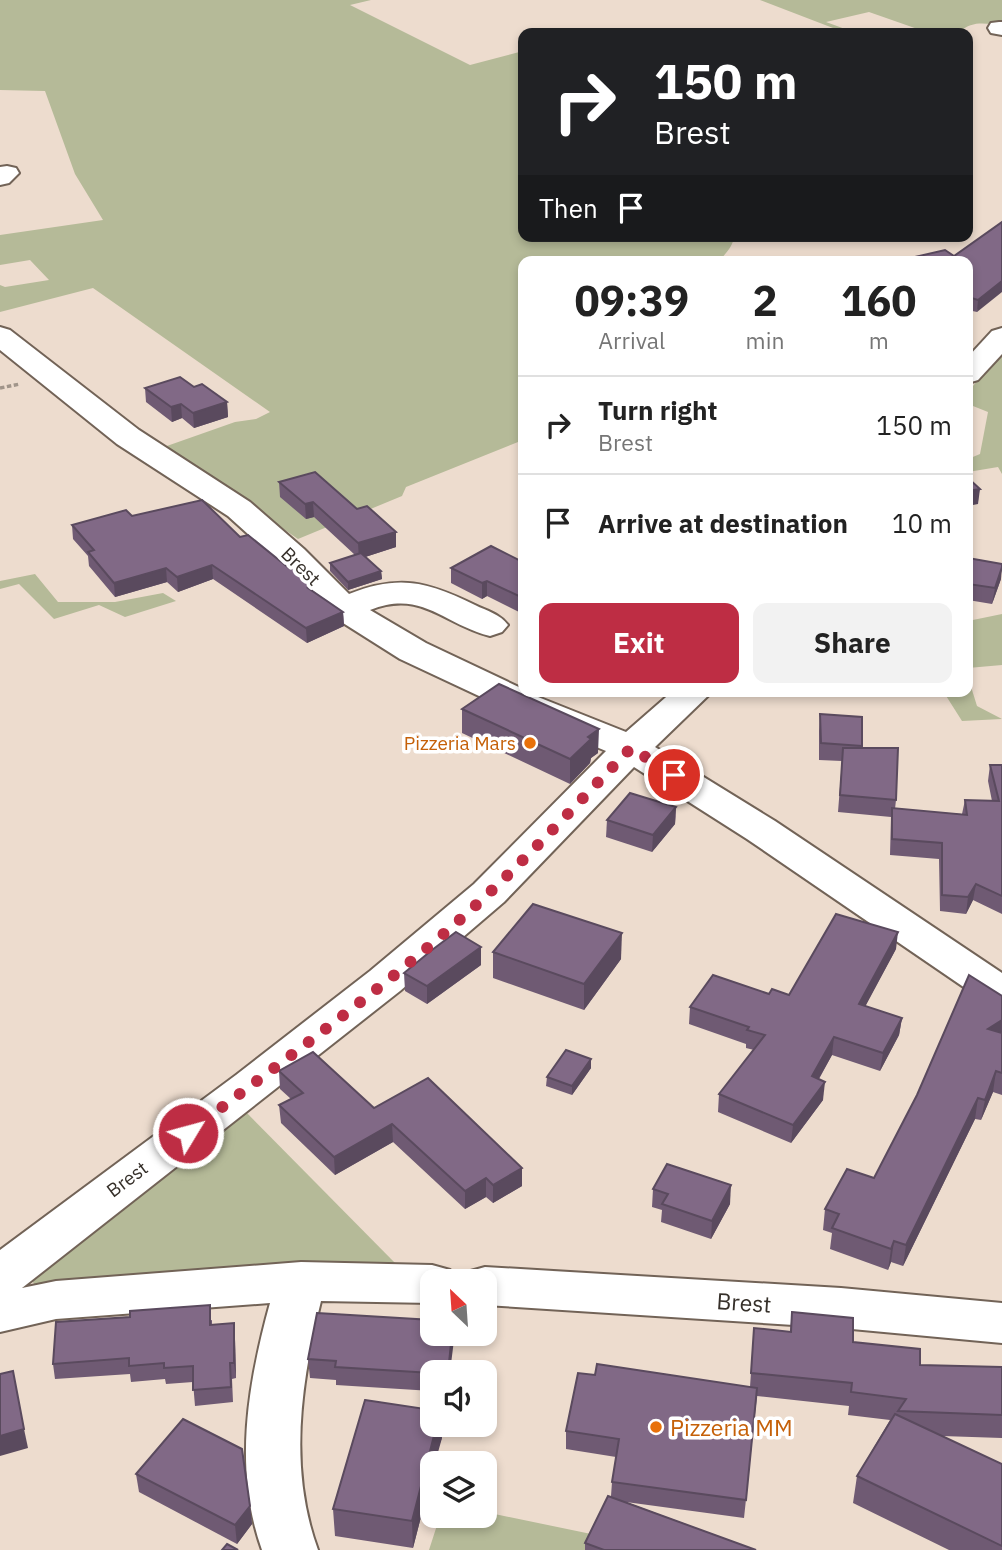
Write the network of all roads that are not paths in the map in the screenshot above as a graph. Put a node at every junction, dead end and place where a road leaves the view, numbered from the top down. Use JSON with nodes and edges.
{"nodes":[{"id":1,"x":1002,"y":337,"type":"edge"},
{"id":2,"x":3,"y":340,"type":"edge"},
{"id":3,"x":973,"y":369,"type":"edge"},
{"id":4,"x":344,"y":609,"type":"junction"},
{"id":5,"x":490,"y":625,"type":"dead end"},
{"id":6,"x":688,"y":697,"type":"edge"},
{"id":7,"x":631,"y":748,"type":"junction"},
{"id":8,"x":998,"y":982,"type":"edge"},
{"id":9,"x":0,"y":1278,"type":"edge"},
{"id":10,"x":301,"y":1281,"type":"junction"},
{"id":11,"x":420,"y":1284,"type":"edge"},
{"id":12,"x":497,"y":1287,"type":"edge"},
{"id":13,"x":0,"y":1312,"type":"edge"},
{"id":14,"x":1002,"y":1323,"type":"edge"},
{"id":15,"x":290,"y":1550,"type":"edge"}],
"edges":[{"from":1,"to":3,"type":"street"},
{"from":2,"to":4,"type":"street","name":"Brest"},
{"from":4,"to":5,"type":"street"},
{"from":4,"to":7,"type":"street","name":"Brest"},
{"from":6,"to":7,"type":"street"},
{"from":7,"to":8,"type":"street","name":"Brest"},
{"from":7,"to":9,"type":"street","name":"Brest"},
{"from":10,"to":11,"type":"street"},
{"from":10,"to":13,"type":"street"},
{"from":10,"to":15,"type":"street"},
{"from":12,"to":14,"type":"street","name":"Brest"}]}
